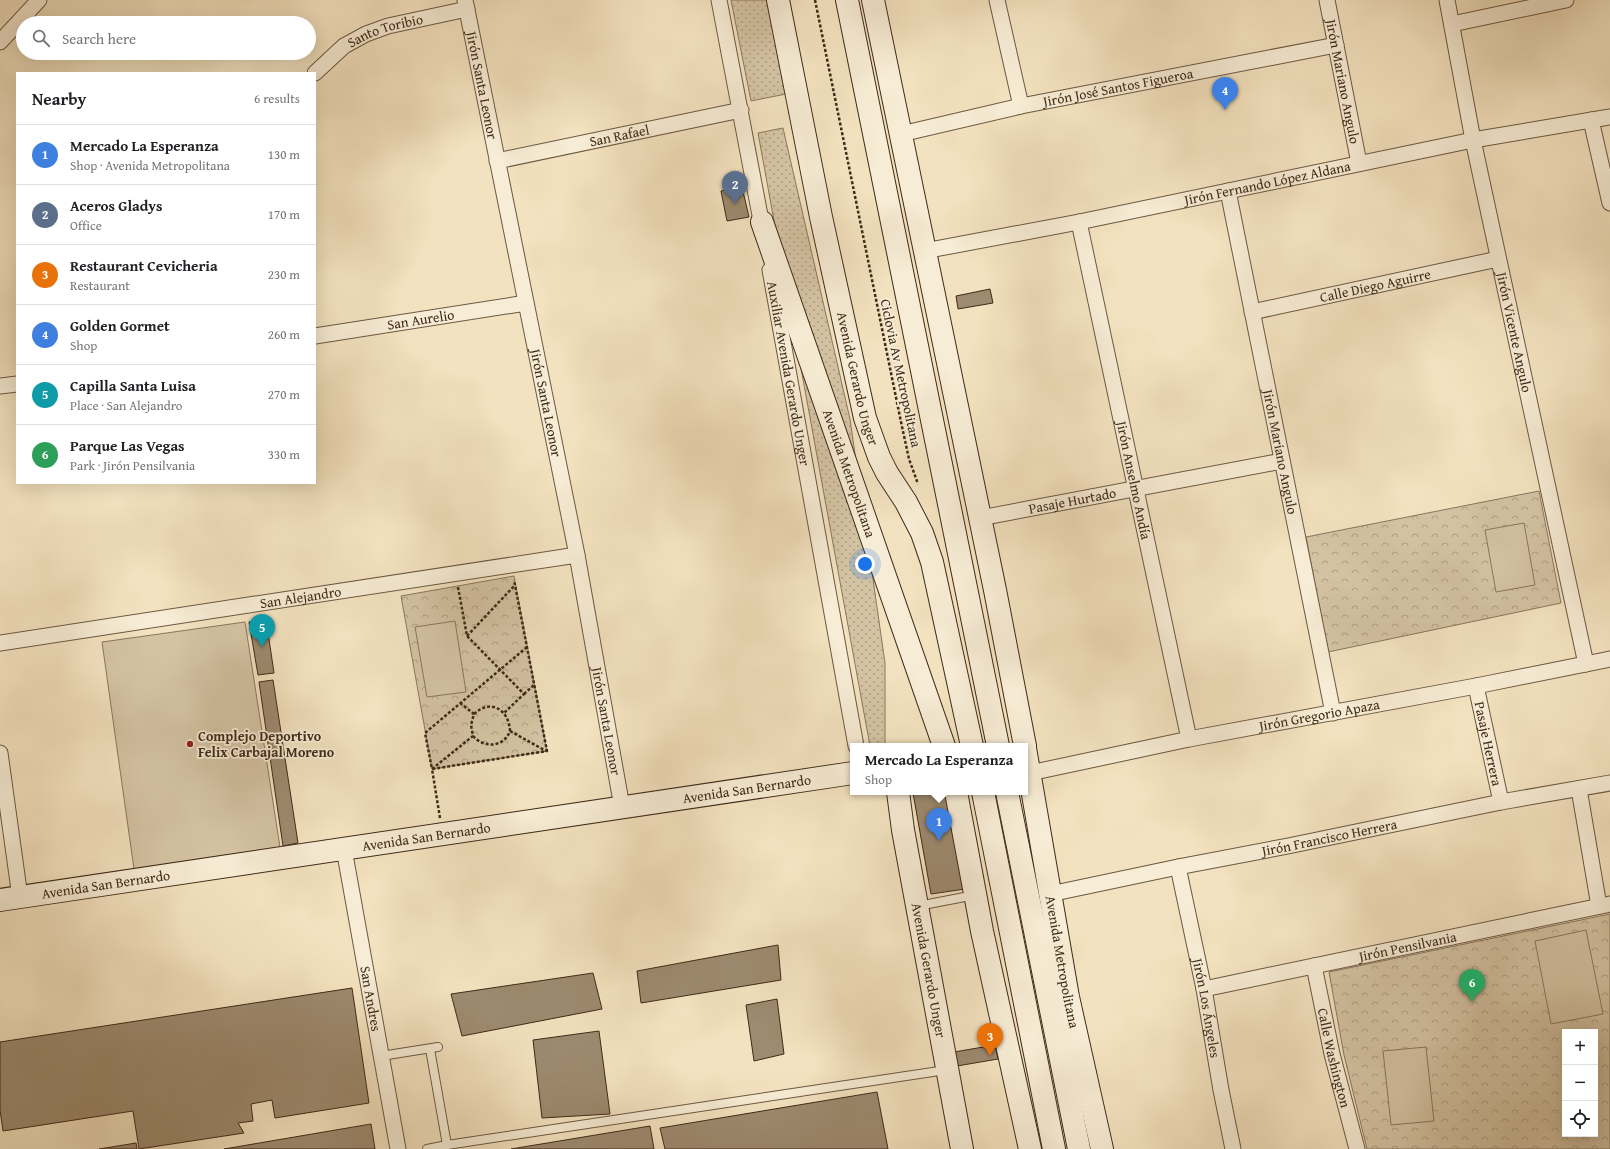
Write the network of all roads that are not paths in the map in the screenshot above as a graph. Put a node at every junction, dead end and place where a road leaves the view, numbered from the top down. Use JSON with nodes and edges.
{"nodes":[{"id":1,"x":39,"y":0,"type":"edge"},
{"id":2,"x":719,"y":0,"type":"edge"},
{"id":3,"x":778,"y":0,"type":"edge"},
{"id":4,"x":847,"y":0,"type":"edge"},
{"id":5,"x":873,"y":0,"type":"edge"},
{"id":6,"x":997,"y":0,"type":"edge"},
{"id":7,"x":1327,"y":0,"type":"edge"},
{"id":8,"x":1447,"y":0,"type":"edge"},
{"id":9,"x":1566,"y":0,"type":"edge"},
{"id":10,"x":466,"y":4,"type":"edge"},
{"id":11,"x":24,"y":16,"type":"edge"},
{"id":12,"x":1452,"y":24,"type":"junction"},
{"id":13,"x":16,"y":25,"type":"edge"},
{"id":14,"x":0,"y":42,"type":"edge"},
{"id":15,"x":1336,"y":45,"type":"junction"},
{"id":16,"x":316,"y":72,"type":"edge"},
{"id":17,"x":1021,"y":106,"type":"junction"},
{"id":18,"x":741,"y":110,"type":"junction"},
{"id":19,"x":1610,"y":117,"type":"edge"},
{"id":20,"x":1591,"y":120,"type":"junction"},
{"id":21,"x":901,"y":134,"type":"junction"},
{"id":22,"x":1473,"y":140,"type":"junction"},
{"id":23,"x":497,"y":161,"type":"junction"},
{"id":24,"x":1359,"y":163,"type":"junction"},
{"id":25,"x":1228,"y":191,"type":"junction"},
{"id":26,"x":1610,"y":203,"type":"edge"},
{"id":27,"x":762,"y":222,"type":"junction"},
{"id":28,"x":1079,"y":222,"type":"junction"},
{"id":29,"x":924,"y":251,"type":"junction"},
{"id":30,"x":1498,"y":259,"type":"junction"},
{"id":31,"x":526,"y":302,"type":"junction"},
{"id":32,"x":1252,"y":312,"type":"junction"},
{"id":33,"x":316,"y":336,"type":"edge"},
{"id":34,"x":16,"y":384,"type":"edge"},
{"id":35,"x":0,"y":386,"type":"edge"},
{"id":36,"x":1282,"y":461,"type":"junction"},
{"id":37,"x":1135,"y":488,"type":"junction"},
{"id":38,"x":980,"y":518,"type":"junction"},
{"id":39,"x":577,"y":555,"type":"junction"},
{"id":40,"x":0,"y":643,"type":"edge"},
{"id":41,"x":1610,"y":659,"type":"edge"},
{"id":42,"x":1586,"y":664,"type":"junction"},
{"id":43,"x":1476,"y":686,"type":"junction"},
{"id":44,"x":1333,"y":713,"type":"junction"},
{"id":45,"x":1189,"y":740,"type":"junction"},
{"id":46,"x":855,"y":743,"type":"edge"},
{"id":47,"x":943,"y":743,"type":"edge"},
{"id":48,"x":971,"y":743,"type":"edge"},
{"id":49,"x":997,"y":743,"type":"edge"},
{"id":50,"x":1024,"y":743,"type":"edge"},
{"id":51,"x":0,"y":753,"type":"edge"},
{"id":52,"x":850,"y":773,"type":"edge"},
{"id":53,"x":1028,"y":773,"type":"edge"},
{"id":54,"x":1028,"y":778,"type":"edge"},
{"id":55,"x":1610,"y":783,"type":"edge"},
{"id":56,"x":1579,"y":789,"type":"junction"},
{"id":57,"x":898,"y":795,"type":"edge"},
{"id":58,"x":957,"y":795,"type":"edge"},
{"id":59,"x":984,"y":795,"type":"edge"},
{"id":60,"x":1008,"y":795,"type":"edge"},
{"id":61,"x":1501,"y":802,"type":"junction"},
{"id":62,"x":622,"y":807,"type":"junction"},
{"id":63,"x":344,"y":849,"type":"junction"},
{"id":64,"x":1178,"y":867,"type":"junction"},
{"id":65,"x":1050,"y":894,"type":"junction"},
{"id":66,"x":976,"y":895,"type":"junction"},
{"id":67,"x":10,"y":899,"type":"edge"},
{"id":68,"x":1605,"y":905,"type":"edge"},
{"id":69,"x":917,"y":906,"type":"junction"},
{"id":70,"x":1314,"y":966,"type":"junction"},
{"id":71,"x":1204,"y":989,"type":"junction"},
{"id":72,"x":438,"y":1047,"type":"dead end"},
{"id":73,"x":430,"y":1049,"type":"junction"},
{"id":74,"x":381,"y":1056,"type":"junction"},
{"id":75,"x":948,"y":1070,"type":"junction"},
{"id":76,"x":447,"y":1145,"type":"junction"},
{"id":77,"x":398,"y":1149,"type":"edge"},
{"id":78,"x":427,"y":1149,"type":"edge"},
{"id":79,"x":962,"y":1149,"type":"edge"},
{"id":80,"x":1030,"y":1149,"type":"edge"},
{"id":81,"x":1054,"y":1149,"type":"edge"},
{"id":82,"x":1079,"y":1149,"type":"edge"},
{"id":83,"x":1102,"y":1149,"type":"edge"},
{"id":84,"x":1233,"y":1149,"type":"edge"},
{"id":85,"x":1357,"y":1149,"type":"edge"}],
"edges":[{"from":1,"to":11,"type":"street"},
{"from":2,"to":18,"type":"street","name":"Auxiliar Avenida Gerardo Unger"},
{"from":3,"to":48,"type":"street","name":"Avenida Gerardo Unger"},
{"from":4,"to":49,"type":"street"},
{"from":5,"to":21,"type":"street"},
{"from":6,"to":17,"type":"street"},
{"from":7,"to":15,"type":"street","name":"Jirón Mariano Angulo"},
{"from":8,"to":12,"type":"street","name":"Jirón Vicente Angulo"},
{"from":9,"to":12,"type":"street"},
{"from":10,"to":16,"type":"street","name":"Santo Toribio"},
{"from":10,"to":23,"type":"street","name":"Jirón Santa Leonor"},
{"from":12,"to":22,"type":"street","name":"Jirón Vicente Angulo"},
{"from":13,"to":14,"type":"street"},
{"from":15,"to":17,"type":"street","name":"Jirón José Santos Figueroa"},
{"from":15,"to":24,"type":"street","name":"Jirón Mariano Angulo"},
{"from":17,"to":21,"type":"street","name":"Jirón José Santos Figueroa"},
{"from":18,"to":23,"type":"street","name":"San Rafael"},
{"from":18,"to":27,"type":"street","name":"Auxiliar Avenida Gerardo Unger"},
{"from":19,"to":20,"type":"street","name":"Jirón Fernando López Aldana"},
{"from":20,"to":22,"type":"street","name":"Jirón Fernando López Aldana"},
{"from":20,"to":26,"type":"street"},
{"from":21,"to":29,"type":"street"},
{"from":22,"to":24,"type":"street","name":"Jirón Fernando López Aldana"},
{"from":22,"to":30,"type":"street","name":"Jirón Vicente Angulo"},
{"from":23,"to":31,"type":"street","name":"Jirón Santa Leonor"},
{"from":24,"to":25,"type":"street","name":"Jirón Fernando López Aldana"},
{"from":25,"to":28,"type":"street","name":"Jirón Fernando López Aldana"},
{"from":25,"to":32,"type":"street","name":"Jirón Mariano Angulo"},
{"from":27,"to":46,"type":"street","name":"Auxiliar Avenida Gerardo Unger"},
{"from":27,"to":47,"type":"street","name":"Avenida Metropolitana"},
{"from":28,"to":29,"type":"street","name":"Jirón Fernando López Aldana"},
{"from":28,"to":37,"type":"street","name":"Jirón Anselmo Andía"},
{"from":29,"to":38,"type":"street"},
{"from":30,"to":32,"type":"street","name":"Calle Diego Aguirre"},
{"from":30,"to":42,"type":"street","name":"Jirón Vicente Angulo"},
{"from":31,"to":33,"type":"street","name":"San Aurelio"},
{"from":31,"to":39,"type":"street","name":"Jirón Santa Leonor"},
{"from":32,"to":36,"type":"street","name":"Jirón Mariano Angulo"},
{"from":34,"to":35,"type":"street"},
{"from":36,"to":37,"type":"street","name":"Pasaje Hurtado"},
{"from":36,"to":44,"type":"street","name":"Jirón Mariano Angulo"},
{"from":37,"to":38,"type":"street","name":"Pasaje Hurtado"},
{"from":37,"to":45,"type":"street","name":"Jirón Anselmo Andía"},
{"from":38,"to":50,"type":"street"},
{"from":39,"to":40,"type":"street","name":"San Alejandro"},
{"from":39,"to":62,"type":"street","name":"Jirón Santa Leonor"},
{"from":41,"to":42,"type":"street","name":"Jirón Gregorio Apaza"},
{"from":42,"to":43,"type":"street","name":"Jirón Gregorio Apaza"},
{"from":43,"to":44,"type":"street","name":"Jirón Gregorio Apaza"},
{"from":43,"to":61,"type":"street","name":"Pasaje Herrera"},
{"from":44,"to":45,"type":"street","name":"Jirón Gregorio Apaza"},
{"from":45,"to":53,"type":"street","name":"Jirón Gregorio Apaza"},
{"from":51,"to":67,"type":"street"},
{"from":52,"to":62,"type":"street","name":"Avenida San Bernardo"},
{"from":54,"to":65,"type":"street","name":"Avenida Metropolitana"},
{"from":55,"to":56,"type":"street","name":"Jirón Francisco Herrera"},
{"from":56,"to":61,"type":"street","name":"Jirón Francisco Herrera"},
{"from":56,"to":68,"type":"street"},
{"from":57,"to":69,"type":"street","name":"Avenida Gerardo Unger"},
{"from":58,"to":66,"type":"street"},
{"from":59,"to":81,"type":"street"},
{"from":60,"to":82,"type":"street","name":"Avenida Metropolitana"},
{"from":61,"to":64,"type":"street","name":"Jirón Francisco Herrera"},
{"from":62,"to":63,"type":"street","name":"Avenida San Bernardo"},
{"from":63,"to":67,"type":"street","name":"Avenida San Bernardo"},
{"from":63,"to":74,"type":"street","name":"San Andres"},
{"from":64,"to":65,"type":"street","name":"Jirón Francisco Herrera"},
{"from":64,"to":71,"type":"street","name":"Jirón Los Ángeles"},
{"from":65,"to":83,"type":"street","name":"Avenida Metropolitana"},
{"from":66,"to":69,"type":"lane"},
{"from":66,"to":80,"type":"street"},
{"from":68,"to":70,"type":"street","name":"Jirón Pensilvania"},
{"from":69,"to":75,"type":"street","name":"Avenida Gerardo Unger"},
{"from":70,"to":71,"type":"street","name":"Jirón Pensilvania"},
{"from":70,"to":85,"type":"street","name":"Calle Washington"},
{"from":71,"to":84,"type":"street","name":"Jirón Los Ángeles"},
{"from":72,"to":73,"type":"lane"},
{"from":73,"to":74,"type":"lane"},
{"from":73,"to":76,"type":"lane"},
{"from":74,"to":77,"type":"street","name":"San Andres"},
{"from":75,"to":76,"type":"lane"},
{"from":75,"to":79,"type":"street","name":"Avenida Gerardo Unger"},
{"from":76,"to":78,"type":"lane"}]}
